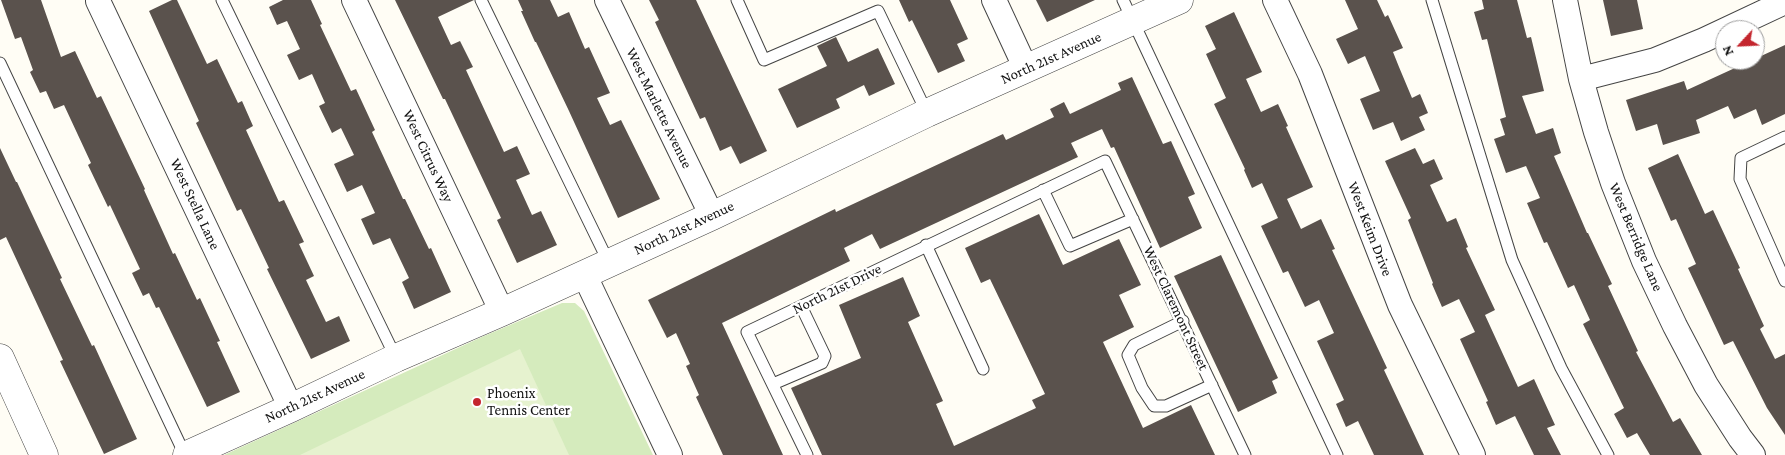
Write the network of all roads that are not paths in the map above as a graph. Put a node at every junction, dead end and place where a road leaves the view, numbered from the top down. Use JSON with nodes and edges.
{"nodes":[{"id":1,"x":222,"y":0,"type":"edge"},
{"id":2,"x":354,"y":0,"type":"edge"},
{"id":3,"x":482,"y":0,"type":"edge"},
{"id":4,"x":607,"y":0,"type":"edge"},
{"id":5,"x":737,"y":0,"type":"edge"},
{"id":6,"x":994,"y":0,"type":"edge"},
{"id":7,"x":1179,"y":0,"type":"edge"},
{"id":8,"x":1275,"y":0,"type":"edge"},
{"id":9,"x":1432,"y":0,"type":"edge"},
{"id":10,"x":1565,"y":0,"type":"edge"},
{"id":11,"x":98,"y":1,"type":"edge"},
{"id":12,"x":1785,"y":2,"type":"edge"},
{"id":13,"x":1128,"y":10,"type":"edge"},
{"id":14,"x":0,"y":63,"type":"edge"},
{"id":15,"x":1026,"y":69,"type":"junction"},
{"id":16,"x":1581,"y":79,"type":"junction"},
{"id":17,"x":927,"y":113,"type":"junction"},
{"id":18,"x":1785,"y":137,"type":"edge"},
{"id":19,"x":1105,"y":161,"type":"joint"},
{"id":20,"x":1043,"y":190,"type":"junction"},
{"id":21,"x":712,"y":216,"type":"junction"},
{"id":22,"x":1133,"y":219,"type":"junction"},
{"id":23,"x":926,"y":245,"type":"junction"},
{"id":24,"x":609,"y":263,"type":"junction"},
{"id":25,"x":584,"y":274,"type":"junction"},
{"id":26,"x":1785,"y":282,"type":"edge"},
{"id":27,"x":801,"y":306,"type":"junction"},
{"id":28,"x":502,"y":312,"type":"junction"},
{"id":29,"x":1183,"y":321,"type":"junction"},
{"id":30,"x":0,"y":358,"type":"edge"},
{"id":31,"x":396,"y":358,"type":"junction"},
{"id":32,"x":983,"y":369,"type":"dead end"},
{"id":33,"x":773,"y":384,"type":"junction"},
{"id":34,"x":1212,"y":384,"type":"junction"},
{"id":35,"x":291,"y":408,"type":"junction"},
{"id":36,"x":44,"y":455,"type":"edge"},
{"id":37,"x":186,"y":455,"type":"edge"},
{"id":38,"x":670,"y":455,"type":"edge"},
{"id":39,"x":807,"y":455,"type":"edge"},
{"id":40,"x":1245,"y":455,"type":"edge"},
{"id":41,"x":1337,"y":455,"type":"edge"},
{"id":42,"x":1473,"y":455,"type":"edge"},
{"id":43,"x":1608,"y":455,"type":"edge"},
{"id":44,"x":1754,"y":455,"type":"edge"}],
"edges":[{"from":1,"to":31,"type":"lane"},
{"from":2,"to":28,"type":"street","name":"West Citrus Way"},
{"from":3,"to":24,"type":"lane"},
{"from":4,"to":21,"type":"street","name":"West Marlette Avenue"},
{"from":5,"to":17,"type":"lane"},
{"from":6,"to":15,"type":"street"},
{"from":7,"to":13,"type":"street","name":"North 21st Avenue"},
{"from":8,"to":42,"type":"street","name":"West Keim Drive"},
{"from":9,"to":43,"type":"lane"},
{"from":10,"to":16,"type":"street","name":"West Berridge Lane"},
{"from":11,"to":35,"type":"street","name":"West Stella Lane"},
{"from":12,"to":16,"type":"street"},
{"from":13,"to":15,"type":"street","name":"North 21st Avenue"},
{"from":13,"to":41,"type":"lane"},
{"from":14,"to":37,"type":"lane"},
{"from":15,"to":17,"type":"street","name":"North 21st Avenue"},
{"from":16,"to":44,"type":"street","name":"West Berridge Lane"},
{"from":17,"to":21,"type":"street","name":"North 21st Avenue"},
{"from":18,"to":26,"type":"lane"},
{"from":19,"to":20,"type":"lane","name":"North 21st Drive"},
{"from":19,"to":22,"type":"lane","name":"West Claremont Street"},
{"from":20,"to":22,"type":"lane"},
{"from":20,"to":23,"type":"lane","name":"North 21st Drive"},
{"from":21,"to":24,"type":"street","name":"North 21st Avenue"},
{"from":22,"to":29,"type":"lane","name":"West Claremont Street"},
{"from":23,"to":27,"type":"lane","name":"North 21st Drive"},
{"from":23,"to":32,"type":"lane"},
{"from":24,"to":25,"type":"street","name":"North 21st Avenue"},
{"from":25,"to":28,"type":"street","name":"North 21st Avenue"},
{"from":25,"to":38,"type":"street"},
{"from":27,"to":33,"type":"lane"},
{"from":27,"to":33,"type":"lane","name":"North 21st Drive"},
{"from":28,"to":31,"type":"street","name":"North 21st Avenue"},
{"from":29,"to":34,"type":"lane","name":"West Claremont Street"},
{"from":29,"to":34,"type":"lane"},
{"from":30,"to":36,"type":"street"},
{"from":31,"to":35,"type":"street","name":"North 21st Avenue"},
{"from":33,"to":39,"type":"lane"},
{"from":34,"to":40,"type":"lane","name":"West Claremont Street"},
{"from":35,"to":37,"type":"street","name":"North 21st Avenue"}]}
